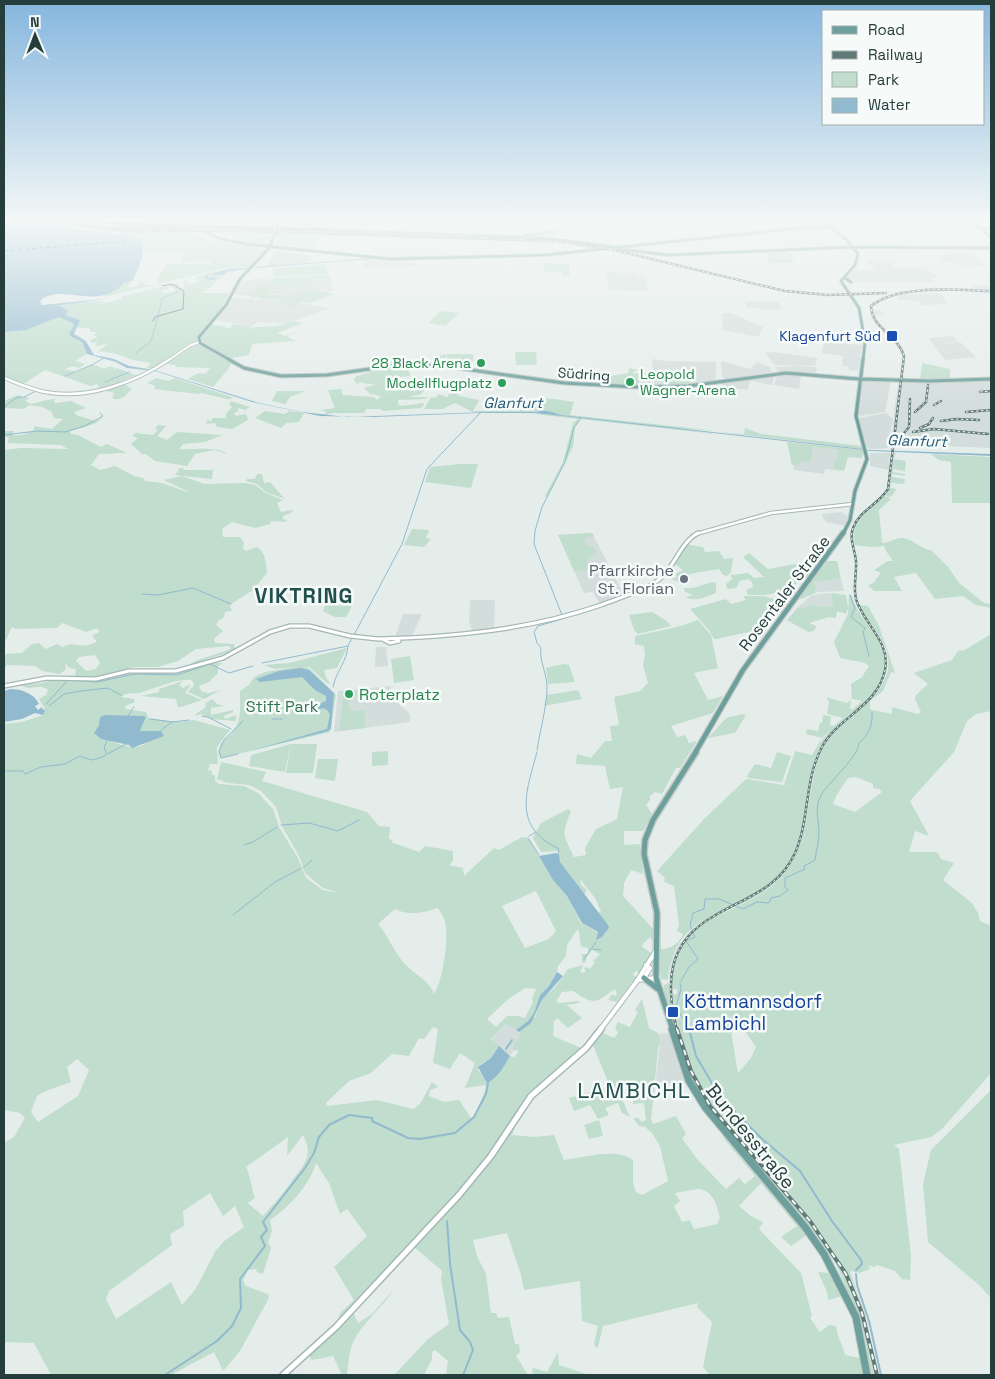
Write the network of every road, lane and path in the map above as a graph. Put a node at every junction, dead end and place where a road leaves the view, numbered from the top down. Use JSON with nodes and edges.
{"nodes":[{"id":1,"x":237,"y":286,"type":"edge"},
{"id":2,"x":845,"y":286,"type":"edge"},
{"id":3,"x":846,"y":286,"type":"edge"},
{"id":4,"x":858,"y":307,"type":"junction"},
{"id":5,"x":200,"y":342,"type":"junction"},
{"id":6,"x":4,"y":378,"type":"edge"},
{"id":7,"x":859,"y":379,"type":"junction"},
{"id":8,"x":991,"y":380,"type":"edge"},
{"id":9,"x":852,"y":506,"type":"junction"},
{"id":10,"x":841,"y":507,"type":"junction"},
{"id":11,"x":4,"y":686,"type":"edge"},
{"id":12,"x":648,"y":872,"type":"joint"},
{"id":13,"x":656,"y":948,"type":"junction"},
{"id":14,"x":646,"y":965,"type":"junction"},
{"id":15,"x":644,"y":978,"type":"junction"},
{"id":16,"x":656,"y":978,"type":"junction"},
{"id":17,"x":636,"y":981,"type":"junction"},
{"id":18,"x":661,"y":995,"type":"junction"},
{"id":19,"x":283,"y":1375,"type":"edge"},
{"id":20,"x":867,"y":1375,"type":"edge"}],
"edges":[{"from":1,"to":5,"type":"main road"},
{"from":2,"to":4,"type":"main road","name":"Rosentaler Straße"},
{"from":3,"to":4,"type":"main road","name":"Rosentaler Straße"},
{"from":4,"to":7,"type":"main road","name":"Rosentaler Straße"},
{"from":5,"to":6,"type":"main road"},
{"from":5,"to":7,"type":"main road","name":"Südring"},
{"from":7,"to":8,"type":"main road","name":"Südring"},
{"from":7,"to":9,"type":"main road","name":"Rosentaler Straße"},
{"from":9,"to":10,"type":"main road"},
{"from":9,"to":10,"type":"main road"},
{"from":9,"to":12,"type":"main road","name":"Rosentaler Straße"},
{"from":10,"to":11,"type":"main road"},
{"from":12,"to":13,"type":"main road","name":"Bundesstraße"},
{"from":13,"to":14,"type":"main road"},
{"from":13,"to":16,"type":"main road","name":"Bundesstraße"},
{"from":14,"to":15,"type":"main road"},
{"from":14,"to":17,"type":"main road"},
{"from":15,"to":16,"type":"main road"},
{"from":15,"to":17,"type":"main road"},
{"from":15,"to":18,"type":"main road"},
{"from":16,"to":18,"type":"main road","name":"Bundesstraße"},
{"from":17,"to":19,"type":"main road"},
{"from":18,"to":20,"type":"main road","name":"Bundesstraße"}]}
